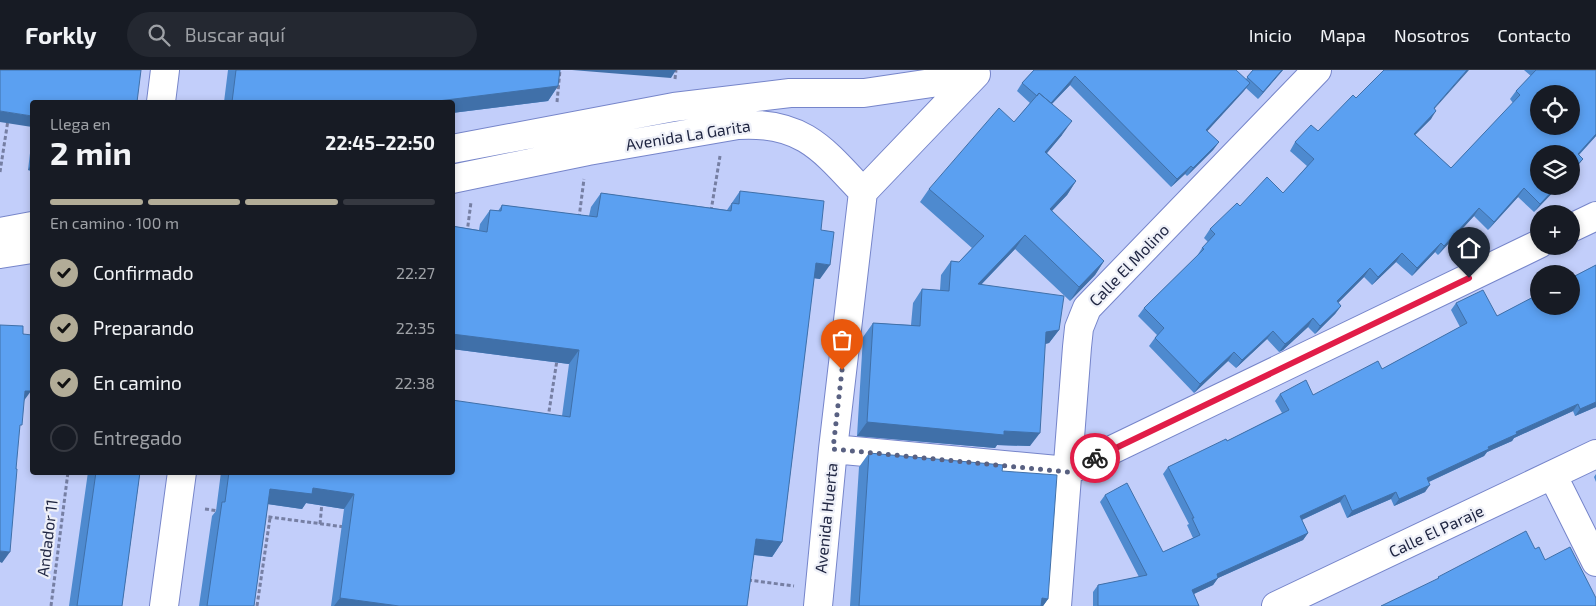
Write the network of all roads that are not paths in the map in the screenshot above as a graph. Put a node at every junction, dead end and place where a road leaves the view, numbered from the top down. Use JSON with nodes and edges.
{"nodes":[{"id":1,"x":166,"y":70,"type":"edge"},
{"id":2,"x":1317,"y":70,"type":"edge"},
{"id":3,"x":977,"y":74,"type":"edge"},
{"id":4,"x":161,"y":100,"type":"edge"},
{"id":5,"x":455,"y":148,"type":"edge"},
{"id":6,"x":464,"y":177,"type":"edge"},
{"id":7,"x":863,"y":192,"type":"junction"},
{"id":8,"x":1596,"y":216,"type":"edge"},
{"id":9,"x":1580,"y":224,"type":"edge"},
{"id":10,"x":30,"y":226,"type":"edge"},
{"id":11,"x":0,"y":232,"type":"edge"},
{"id":12,"x":1530,"y":248,"type":"edge"},
{"id":13,"x":30,"y":249,"type":"edge"},
{"id":14,"x":0,"y":254,"type":"edge"},
{"id":15,"x":833,"y":449,"type":"junction"},
{"id":16,"x":1596,"y":454,"type":"edge"},
{"id":17,"x":1068,"y":472,"type":"junction"},
{"id":18,"x":182,"y":475,"type":"edge"},
{"id":19,"x":1553,"y":476,"type":"junction"},
{"id":20,"x":1596,"y":562,"type":"edge"},
{"id":21,"x":819,"y":598,"type":"edge"},
{"id":22,"x":164,"y":606,"type":"edge"},
{"id":23,"x":1057,"y":606,"type":"edge"},
{"id":24,"x":1276,"y":606,"type":"edge"}],
"edges":[{"from":1,"to":4,"type":"street"},
{"from":2,"to":17,"type":"street","name":"Calle El Molino"},
{"from":3,"to":5,"type":"street","name":"Avenida La Garita"},
{"from":3,"to":7,"type":"street","name":"Avenida La Garita"},
{"from":6,"to":7,"type":"street","name":"Avenida La Garita"},
{"from":7,"to":15,"type":"street","name":"Avenida Huerta"},
{"from":8,"to":9,"type":"street"},
{"from":10,"to":11,"type":"street"},
{"from":12,"to":17,"type":"street"},
{"from":13,"to":14,"type":"street"},
{"from":15,"to":17,"type":"street"},
{"from":15,"to":21,"type":"street","name":"Avenida Huerta"},
{"from":16,"to":19,"type":"street","name":"Calle El Paraje"},
{"from":17,"to":23,"type":"street","name":"Calle El Molino"},
{"from":18,"to":22,"type":"street"},
{"from":19,"to":20,"type":"street"},
{"from":19,"to":24,"type":"street","name":"Calle El Paraje"}]}
